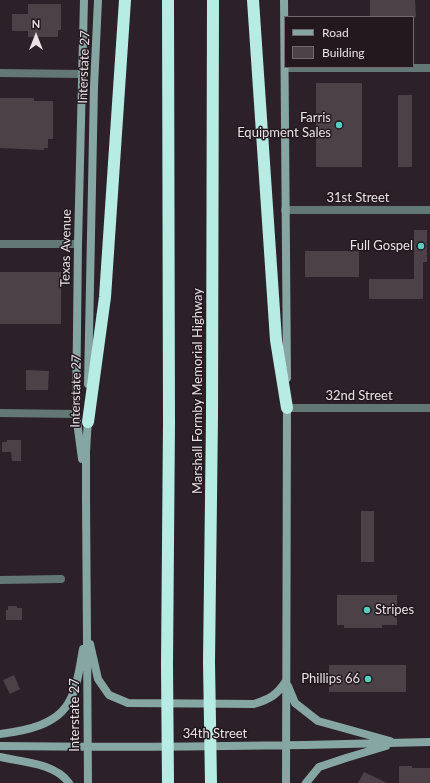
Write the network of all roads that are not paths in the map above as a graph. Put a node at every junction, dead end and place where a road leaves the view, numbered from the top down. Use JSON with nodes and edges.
{"nodes":[{"id":1,"x":84,"y":0,"type":"edge"},
{"id":2,"x":98,"y":0,"type":"edge"},
{"id":3,"x":125,"y":0,"type":"edge"},
{"id":4,"x":168,"y":0,"type":"edge"},
{"id":5,"x":213,"y":0,"type":"edge"},
{"id":6,"x":253,"y":0,"type":"edge"},
{"id":7,"x":284,"y":0,"type":"edge"},
{"id":8,"x":284,"y":16,"type":"edge"},
{"id":9,"x":285,"y":68,"type":"edge"},
{"id":10,"x":430,"y":68,"type":"edge"},
{"id":11,"x":0,"y":74,"type":"edge"},
{"id":12,"x":82,"y":74,"type":"junction"},
{"id":13,"x":285,"y":210,"type":"junction"},
{"id":14,"x":430,"y":210,"type":"edge"},
{"id":15,"x":0,"y":244,"type":"edge"},
{"id":16,"x":78,"y":244,"type":"junction"},
{"id":17,"x":287,"y":408,"type":"junction"},
{"id":18,"x":430,"y":408,"type":"edge"},
{"id":19,"x":0,"y":413,"type":"edge"},
{"id":20,"x":76,"y":414,"type":"junction"},
{"id":21,"x":88,"y":422,"type":"junction"},
{"id":22,"x":86,"y":496,"type":"junction"},
{"id":23,"x":61,"y":579,"type":"dead end"},
{"id":24,"x":0,"y":580,"type":"edge"},
{"id":25,"x":86,"y":630,"type":"junction"},
{"id":26,"x":286,"y":682,"type":"junction"},
{"id":27,"x":0,"y":734,"type":"edge"},
{"id":28,"x":430,"y":742,"type":"edge"},
{"id":29,"x":398,"y":743,"type":"junction"},
{"id":30,"x":0,"y":746,"type":"edge"},
{"id":31,"x":286,"y":746,"type":"junction"},
{"id":32,"x":87,"y":747,"type":"junction"},
{"id":33,"x":0,"y":757,"type":"edge"},
{"id":34,"x":69,"y":783,"type":"edge"},
{"id":35,"x":88,"y":783,"type":"edge"},
{"id":36,"x":168,"y":783,"type":"edge"},
{"id":37,"x":211,"y":783,"type":"edge"},
{"id":38,"x":286,"y":783,"type":"edge"},
{"id":39,"x":306,"y":783,"type":"edge"}],
"edges":[{"from":1,"to":12,"type":"main road","name":"Texas Avenue"},
{"from":2,"to":21,"type":"main road","name":"Interstate 27"},
{"from":3,"to":21,"type":"highway"},
{"from":4,"to":36,"type":"highway"},
{"from":5,"to":37,"type":"highway","name":"Marshall Formby Memorial Highway"},
{"from":6,"to":17,"type":"highway"},
{"from":7,"to":8,"type":"main road"},
{"from":9,"to":10,"type":"street"},
{"from":9,"to":13,"type":"main road"},
{"from":11,"to":12,"type":"street"},
{"from":12,"to":16,"type":"main road","name":"Texas Avenue"},
{"from":13,"to":14,"type":"street","name":"31st Street"},
{"from":13,"to":17,"type":"main road"},
{"from":15,"to":16,"type":"street"},
{"from":16,"to":20,"type":"main road","name":"Texas Avenue"},
{"from":17,"to":18,"type":"street","name":"32nd Street"},
{"from":17,"to":26,"type":"main road"},
{"from":19,"to":20,"type":"street"},
{"from":20,"to":22,"type":"main road","name":"Texas Avenue"},
{"from":21,"to":22,"type":"main road","name":"Interstate 27"},
{"from":22,"to":25,"type":"main road","name":"Interstate 27"},
{"from":23,"to":24,"type":"street"},
{"from":25,"to":26,"type":"main road"},
{"from":25,"to":27,"type":"main road"},
{"from":25,"to":32,"type":"main road","name":"Interstate 27"},
{"from":26,"to":29,"type":"main road"},
{"from":26,"to":31,"type":"main road"},
{"from":28,"to":29,"type":"main road","name":"34th Street"},
{"from":29,"to":31,"type":"main road","name":"34th Street"},
{"from":29,"to":39,"type":"main road"},
{"from":30,"to":32,"type":"main road","name":"34th Street"},
{"from":31,"to":32,"type":"main road","name":"34th Street"},
{"from":31,"to":38,"type":"main road"},
{"from":32,"to":35,"type":"main road","name":"Interstate 27"},
{"from":33,"to":34,"type":"main road"}]}
